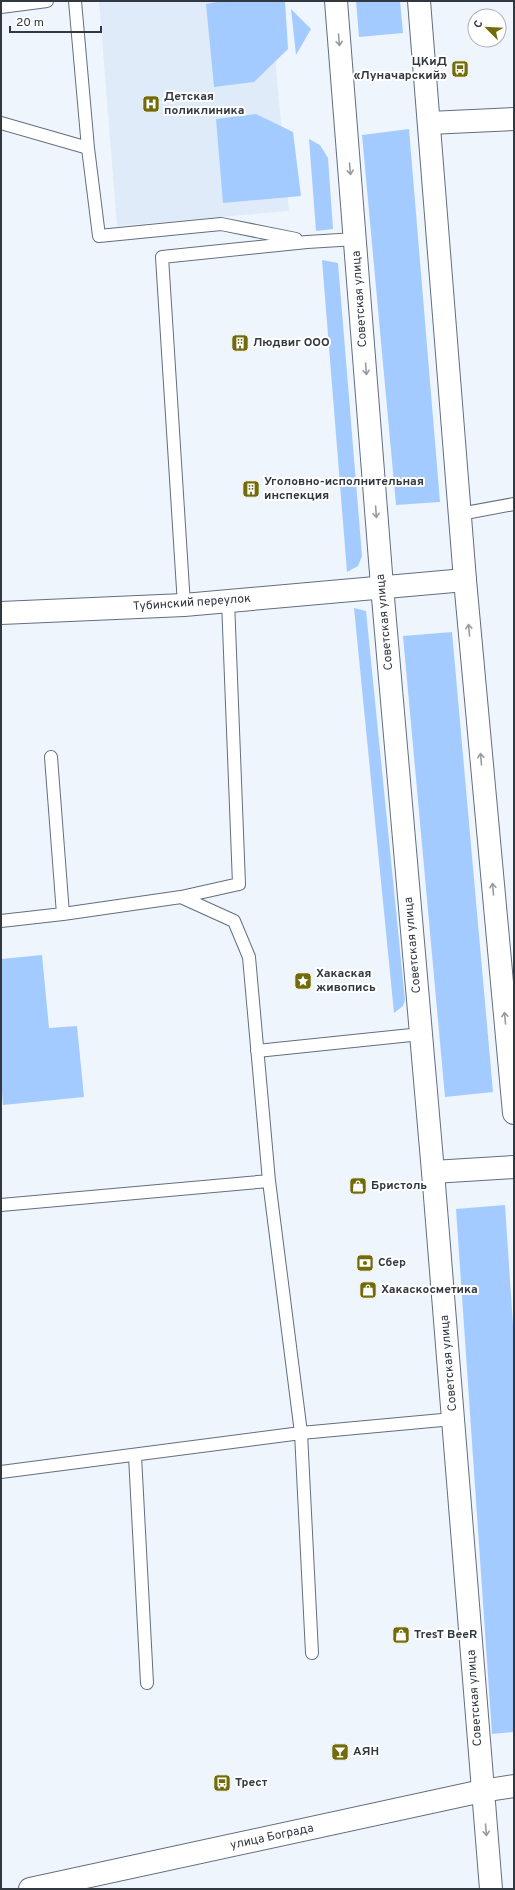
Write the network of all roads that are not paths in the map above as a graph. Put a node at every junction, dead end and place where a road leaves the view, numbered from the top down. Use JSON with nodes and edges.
{"nodes":[{"id":1,"x":47,"y":1,"type":"edge"},
{"id":2,"x":75,"y":1,"type":"edge"},
{"id":3,"x":336,"y":1,"type":"edge"},
{"id":4,"x":419,"y":1,"type":"edge"},
{"id":5,"x":1,"y":7,"type":"edge"},
{"id":6,"x":514,"y":119,"type":"edge"},
{"id":7,"x":1,"y":123,"type":"edge"},
{"id":8,"x":429,"y":123,"type":"junction"},
{"id":9,"x":88,"y":148,"type":"junction"},
{"id":10,"x":356,"y":239,"type":"junction"},
{"id":11,"x":307,"y":242,"type":"junction"},
{"id":12,"x":514,"y":504,"type":"edge"},
{"id":13,"x":460,"y":514,"type":"junction"},
{"id":14,"x":465,"y":580,"type":"junction"},
{"id":15,"x":382,"y":586,"type":"junction"},
{"id":16,"x":228,"y":601,"type":"junction"},
{"id":17,"x":184,"y":605,"type":"junction"},
{"id":18,"x":1,"y":613,"type":"edge"},
{"id":19,"x":51,"y":757,"type":"dead end"},
{"id":20,"x":182,"y":897,"type":"junction"},
{"id":21,"x":63,"y":914,"type":"junction"},
{"id":22,"x":1,"y":921,"type":"edge"},
{"id":23,"x":421,"y":1034,"type":"junction"},
{"id":24,"x":257,"y":1051,"type":"junction"},
{"id":25,"x":514,"y":1113,"type":"edge"},
{"id":26,"x":514,"y":1167,"type":"edge"},
{"id":27,"x":433,"y":1172,"type":"junction"},
{"id":28,"x":269,"y":1181,"type":"junction"},
{"id":29,"x":1,"y":1205,"type":"edge"},
{"id":30,"x":454,"y":1419,"type":"junction"},
{"id":31,"x":300,"y":1433,"type":"junction"},
{"id":32,"x":135,"y":1456,"type":"junction"},
{"id":33,"x":1,"y":1472,"type":"edge"},
{"id":34,"x":312,"y":1653,"type":"dead end"},
{"id":35,"x":147,"y":1683,"type":"dead end"},
{"id":36,"x":514,"y":1786,"type":"edge"},
{"id":37,"x":482,"y":1791,"type":"junction"},
{"id":38,"x":30,"y":1889,"type":"edge"},
{"id":39,"x":491,"y":1889,"type":"edge"}],
"edges":[{"from":1,"to":5,"type":"lane"},
{"from":2,"to":9,"type":"lane"},
{"from":3,"to":10,"type":"main road","name":"Советская улица","one_way":true},
{"from":4,"to":8,"type":"main road"},
{"from":6,"to":8,"type":"main road"},
{"from":7,"to":9,"type":"lane"},
{"from":8,"to":13,"type":"main road"},
{"from":9,"to":11,"type":"lane"},
{"from":10,"to":11,"type":"lane"},
{"from":10,"to":15,"type":"main road","name":"Советская улица","one_way":true},
{"from":11,"to":17,"type":"lane"},
{"from":12,"to":13,"type":"lane"},
{"from":13,"to":14,"type":"main road"},
{"from":14,"to":15,"type":"main road","name":"Тубинский переулок"},
{"from":25,"to":14,"type":"main road","one_way":true},
{"from":15,"to":16,"type":"main road","name":"Тубинский переулок"},
{"from":15,"to":23,"type":"main road","name":"Советская улица"},
{"from":16,"to":17,"type":"main road","name":"Тубинский переулок"},
{"from":16,"to":20,"type":"lane"},
{"from":17,"to":18,"type":"main road","name":"Тубинский переулок"},
{"from":19,"to":21,"type":"lane"},
{"from":20,"to":21,"type":"lane"},
{"from":20,"to":24,"type":"lane"},
{"from":21,"to":22,"type":"lane"},
{"from":23,"to":24,"type":"lane"},
{"from":23,"to":27,"type":"main road","name":"Советская улица"},
{"from":24,"to":28,"type":"lane"},
{"from":26,"to":27,"type":"main road"},
{"from":27,"to":30,"type":"main road","name":"Советская улица"},
{"from":28,"to":29,"type":"lane"},
{"from":28,"to":31,"type":"lane"},
{"from":30,"to":31,"type":"lane"},
{"from":30,"to":37,"type":"main road","name":"Советская улица"},
{"from":31,"to":32,"type":"lane"},
{"from":31,"to":34,"type":"lane"},
{"from":32,"to":33,"type":"lane"},
{"from":32,"to":35,"type":"lane"},
{"from":36,"to":37,"type":"main road","name":"улица Бограда"},
{"from":37,"to":38,"type":"main road","name":"улица Бограда"},
{"from":37,"to":39,"type":"main road","name":"Советская улица","one_way":true}]}
